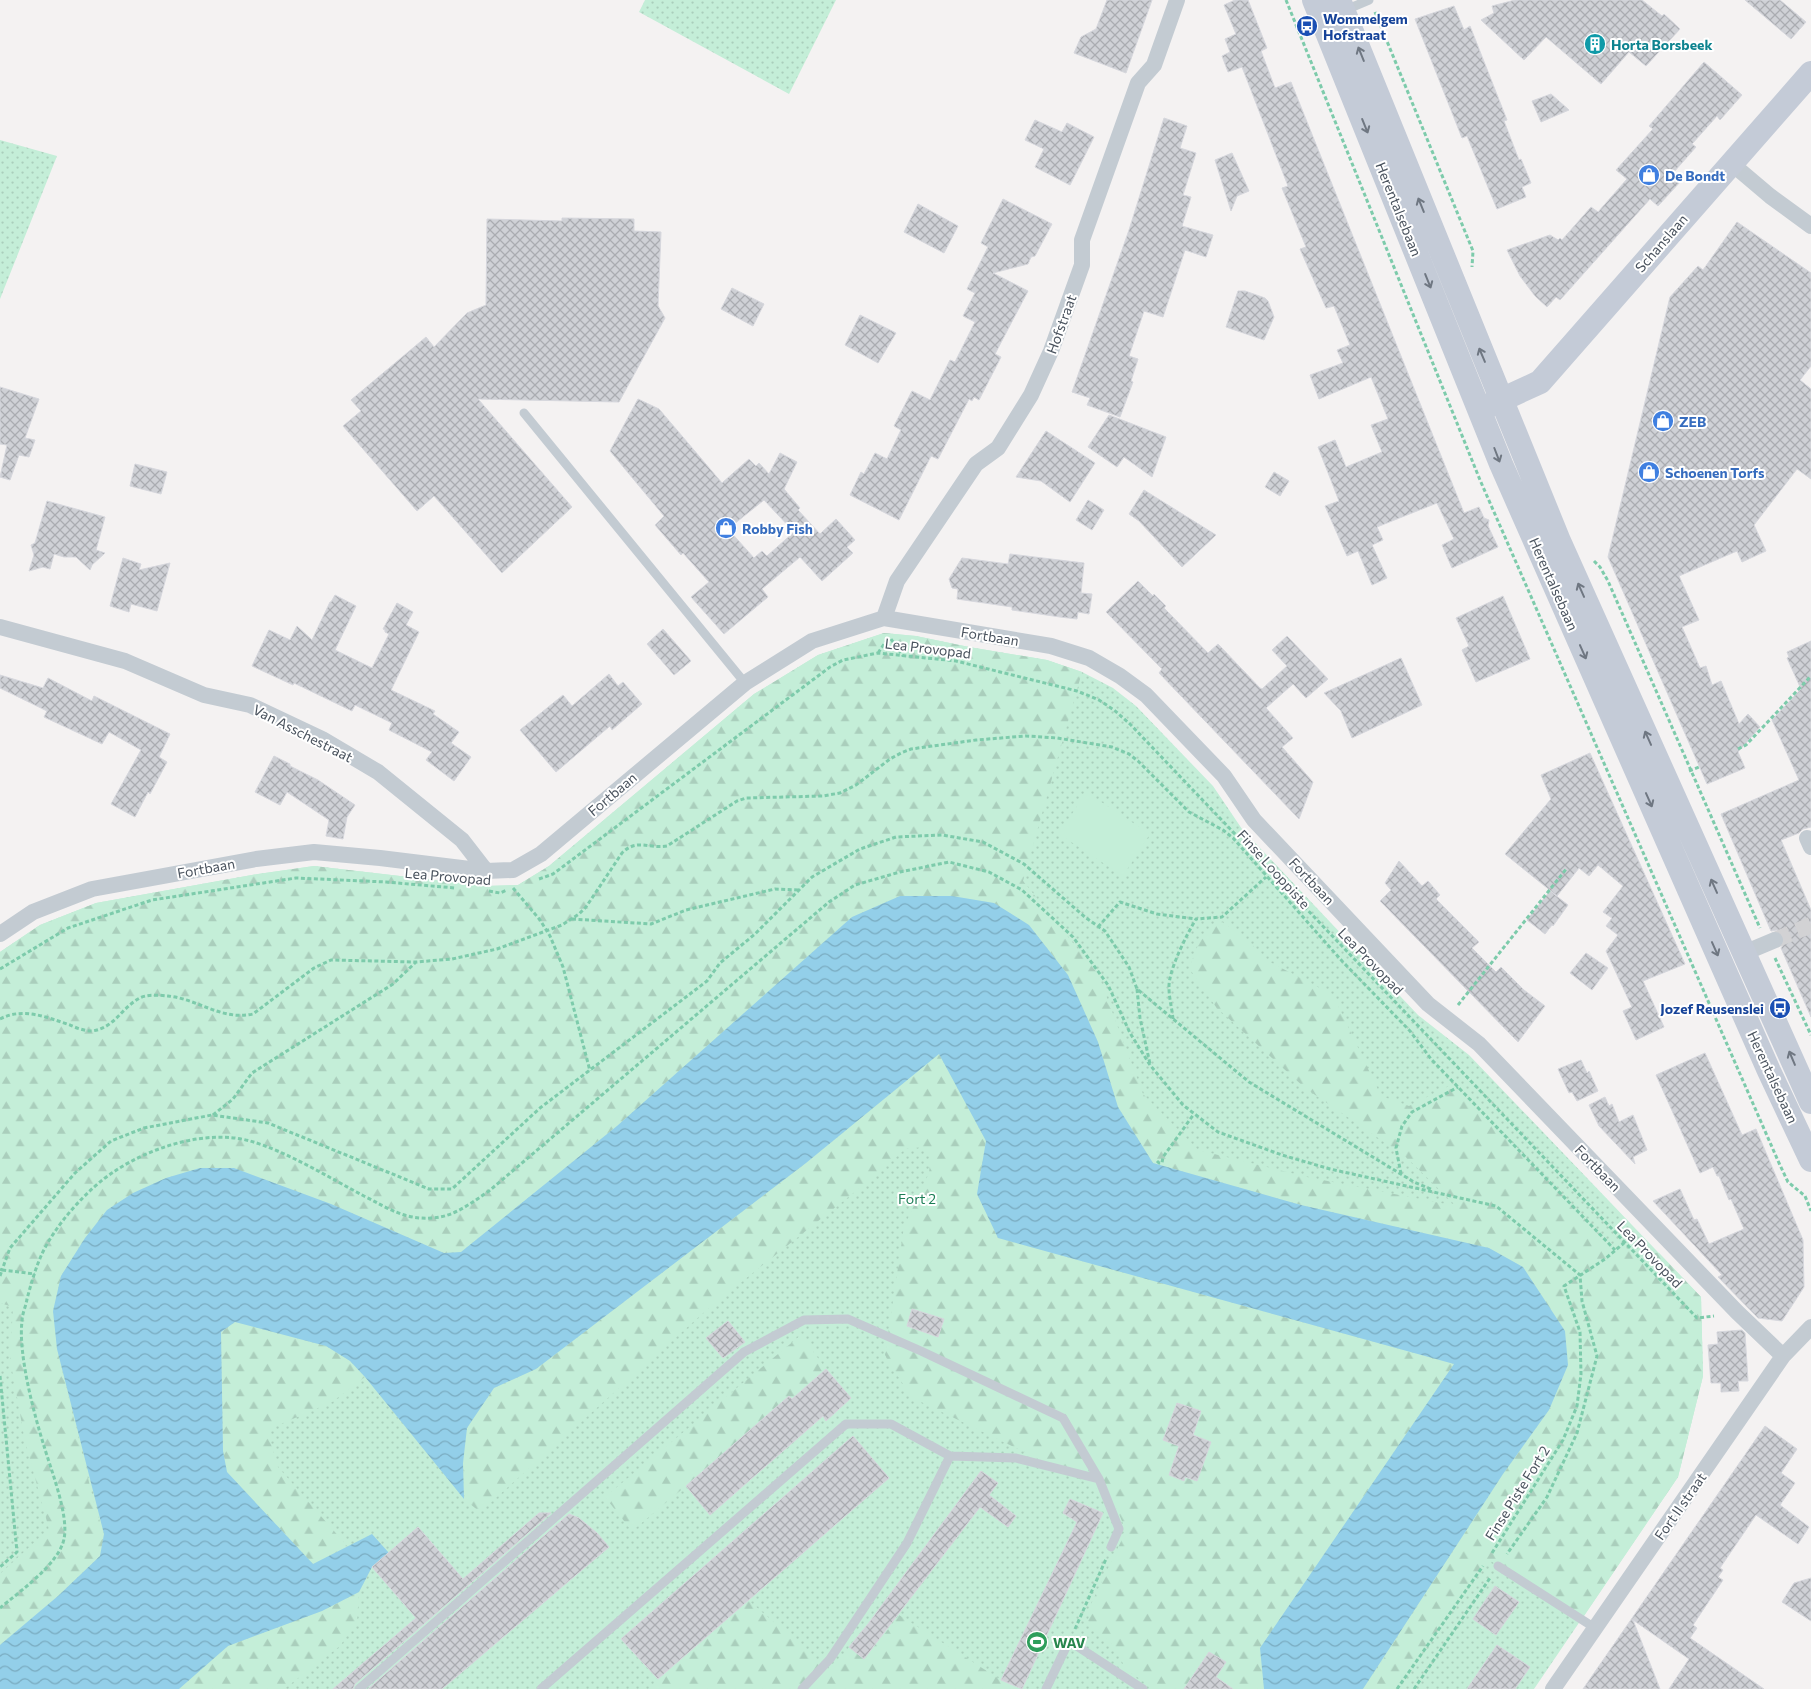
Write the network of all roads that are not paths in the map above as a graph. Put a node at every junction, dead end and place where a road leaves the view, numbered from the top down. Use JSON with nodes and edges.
{"nodes":[{"id":1,"x":1177,"y":0,"type":"edge"},
{"id":2,"x":1314,"y":0,"type":"edge"},
{"id":3,"x":1369,"y":0,"type":"edge"},
{"id":4,"x":1341,"y":5,"type":"edge"},
{"id":5,"x":1811,"y":73,"type":"edge"},
{"id":6,"x":1731,"y":163,"type":"junction"},
{"id":7,"x":1811,"y":226,"type":"edge"},
{"id":8,"x":1501,"y":400,"type":"junction"},
{"id":9,"x":1480,"y":409,"type":"junction"},
{"id":10,"x":524,"y":413,"type":"dead end"},
{"id":11,"x":884,"y":618,"type":"junction"},
{"id":12,"x":0,"y":627,"type":"edge"},
{"id":13,"x":745,"y":683,"type":"junction"},
{"id":14,"x":486,"y":872,"type":"junction"},
{"id":15,"x":0,"y":934,"type":"edge"},
{"id":16,"x":1775,"y":940,"type":"tunnel mouth"},
{"id":17,"x":1744,"y":953,"type":"junction"},
{"id":18,"x":1811,"y":1102,"type":"edge"},
{"id":19,"x":1811,"y":1160,"type":"edge"},
{"id":20,"x":1811,"y":1327,"type":"edge"},
{"id":21,"x":1783,"y":1356,"type":"junction"},
{"id":22,"x":950,"y":1456,"type":"junction"},
{"id":23,"x":1098,"y":1479,"type":"junction"},
{"id":24,"x":1111,"y":1548,"type":"road end"},
{"id":25,"x":1498,"y":1566,"type":"road end"},
{"id":26,"x":1595,"y":1628,"type":"junction"},
{"id":27,"x":359,"y":1689,"type":"edge"},
{"id":28,"x":541,"y":1689,"type":"edge"},
{"id":29,"x":802,"y":1689,"type":"edge"},
{"id":30,"x":1046,"y":1689,"type":"edge"},
{"id":31,"x":1144,"y":1689,"type":"edge"},
{"id":32,"x":1553,"y":1689,"type":"edge"}],
"edges":[{"from":1,"to":11,"type":"street","name":"Hofstraat"},
{"from":2,"to":9,"type":"main road","name":"Herentalsebaan","one_way":true},
{"from":3,"to":4,"type":"lane"},
{"from":8,"to":4,"type":"main road","name":"Herentalsebaan","one_way":true},
{"from":5,"to":6,"type":"main road","name":"Schanslaan"},
{"from":6,"to":7,"type":"street"},
{"from":6,"to":8,"type":"main road","name":"Schanslaan"},
{"from":8,"to":9,"type":"main road","name":"Schanslaan"},
{"from":17,"to":8,"type":"main road","name":"Herentalsebaan","one_way":true},
{"from":9,"to":19,"type":"main road","name":"Herentalsebaan","one_way":true},
{"from":10,"to":13,"type":"lane"},
{"from":11,"to":13,"type":"street","name":"Fortbaan"},
{"from":11,"to":21,"type":"street","name":"Fortbaan"},
{"from":12,"to":14,"type":"street","name":"Van Asschestraat"},
{"from":13,"to":14,"type":"street","name":"Fortbaan"},
{"from":14,"to":15,"type":"street","name":"Fortbaan"},
{"from":16,"to":17,"type":"street"},
{"from":18,"to":17,"type":"main road","name":"Herentalsebaan","one_way":true},
{"from":20,"to":21,"type":"street","name":"Fort II straat"},
{"from":21,"to":26,"type":"street","name":"Fort II straat"},
{"from":22,"to":23,"type":"lane"},
{"from":22,"to":28,"type":"lane"},
{"from":22,"to":29,"type":"lane"},
{"from":23,"to":24,"type":"lane"},
{"from":23,"to":27,"type":"lane"},
{"from":25,"to":26,"type":"lane"},
{"from":26,"to":32,"type":"street","name":"Fort II straat"},
{"from":30,"to":31,"type":"lane"}]}
